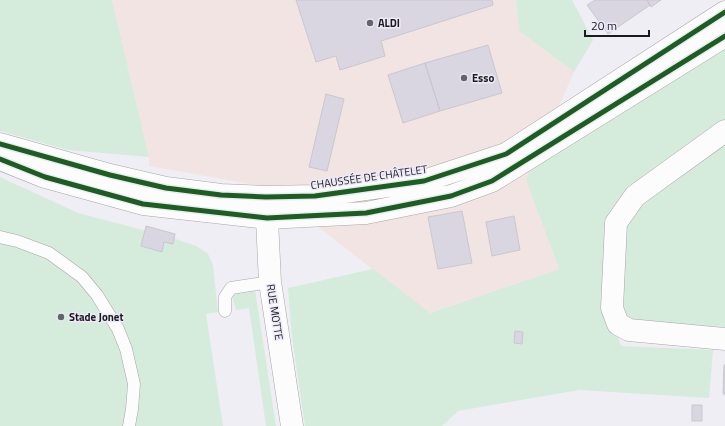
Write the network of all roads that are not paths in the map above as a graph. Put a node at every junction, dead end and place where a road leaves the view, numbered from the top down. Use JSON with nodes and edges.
{"nodes":[{"id":1,"x":725,"y":14,"type":"edge"},
{"id":2,"x":725,"y":36,"type":"edge"},
{"id":3,"x":725,"y":131,"type":"edge"},
{"id":4,"x":0,"y":144,"type":"edge"},
{"id":5,"x":0,"y":159,"type":"edge"},
{"id":6,"x":266,"y":197,"type":"junction"},
{"id":7,"x":267,"y":218,"type":"junction"},
{"id":8,"x":0,"y":237,"type":"edge"},
{"id":9,"x":270,"y":282,"type":"junction"},
{"id":10,"x":225,"y":311,"type":"dead end"},
{"id":11,"x":725,"y":339,"type":"edge"},
{"id":12,"x":129,"y":426,"type":"edge"},
{"id":13,"x":292,"y":426,"type":"edge"}],
"edges":[{"from":1,"to":6,"type":"main road","name":"CHAUSSÉE DE CHÂTELET"},
{"from":2,"to":7,"type":"main road"},
{"from":3,"to":11,"type":"main road"},
{"from":4,"to":6,"type":"main road","name":"CHAUSSÉE DE CHÂTELET"},
{"from":5,"to":7,"type":"main road"},
{"from":6,"to":7,"type":"main road","name":"RUE MOTTE"},
{"from":7,"to":9,"type":"main road","name":"RUE MOTTE"},
{"from":8,"to":12,"type":"lane"},
{"from":9,"to":10,"type":"lane"},
{"from":9,"to":13,"type":"main road","name":"RUE MOTTE"}]}
